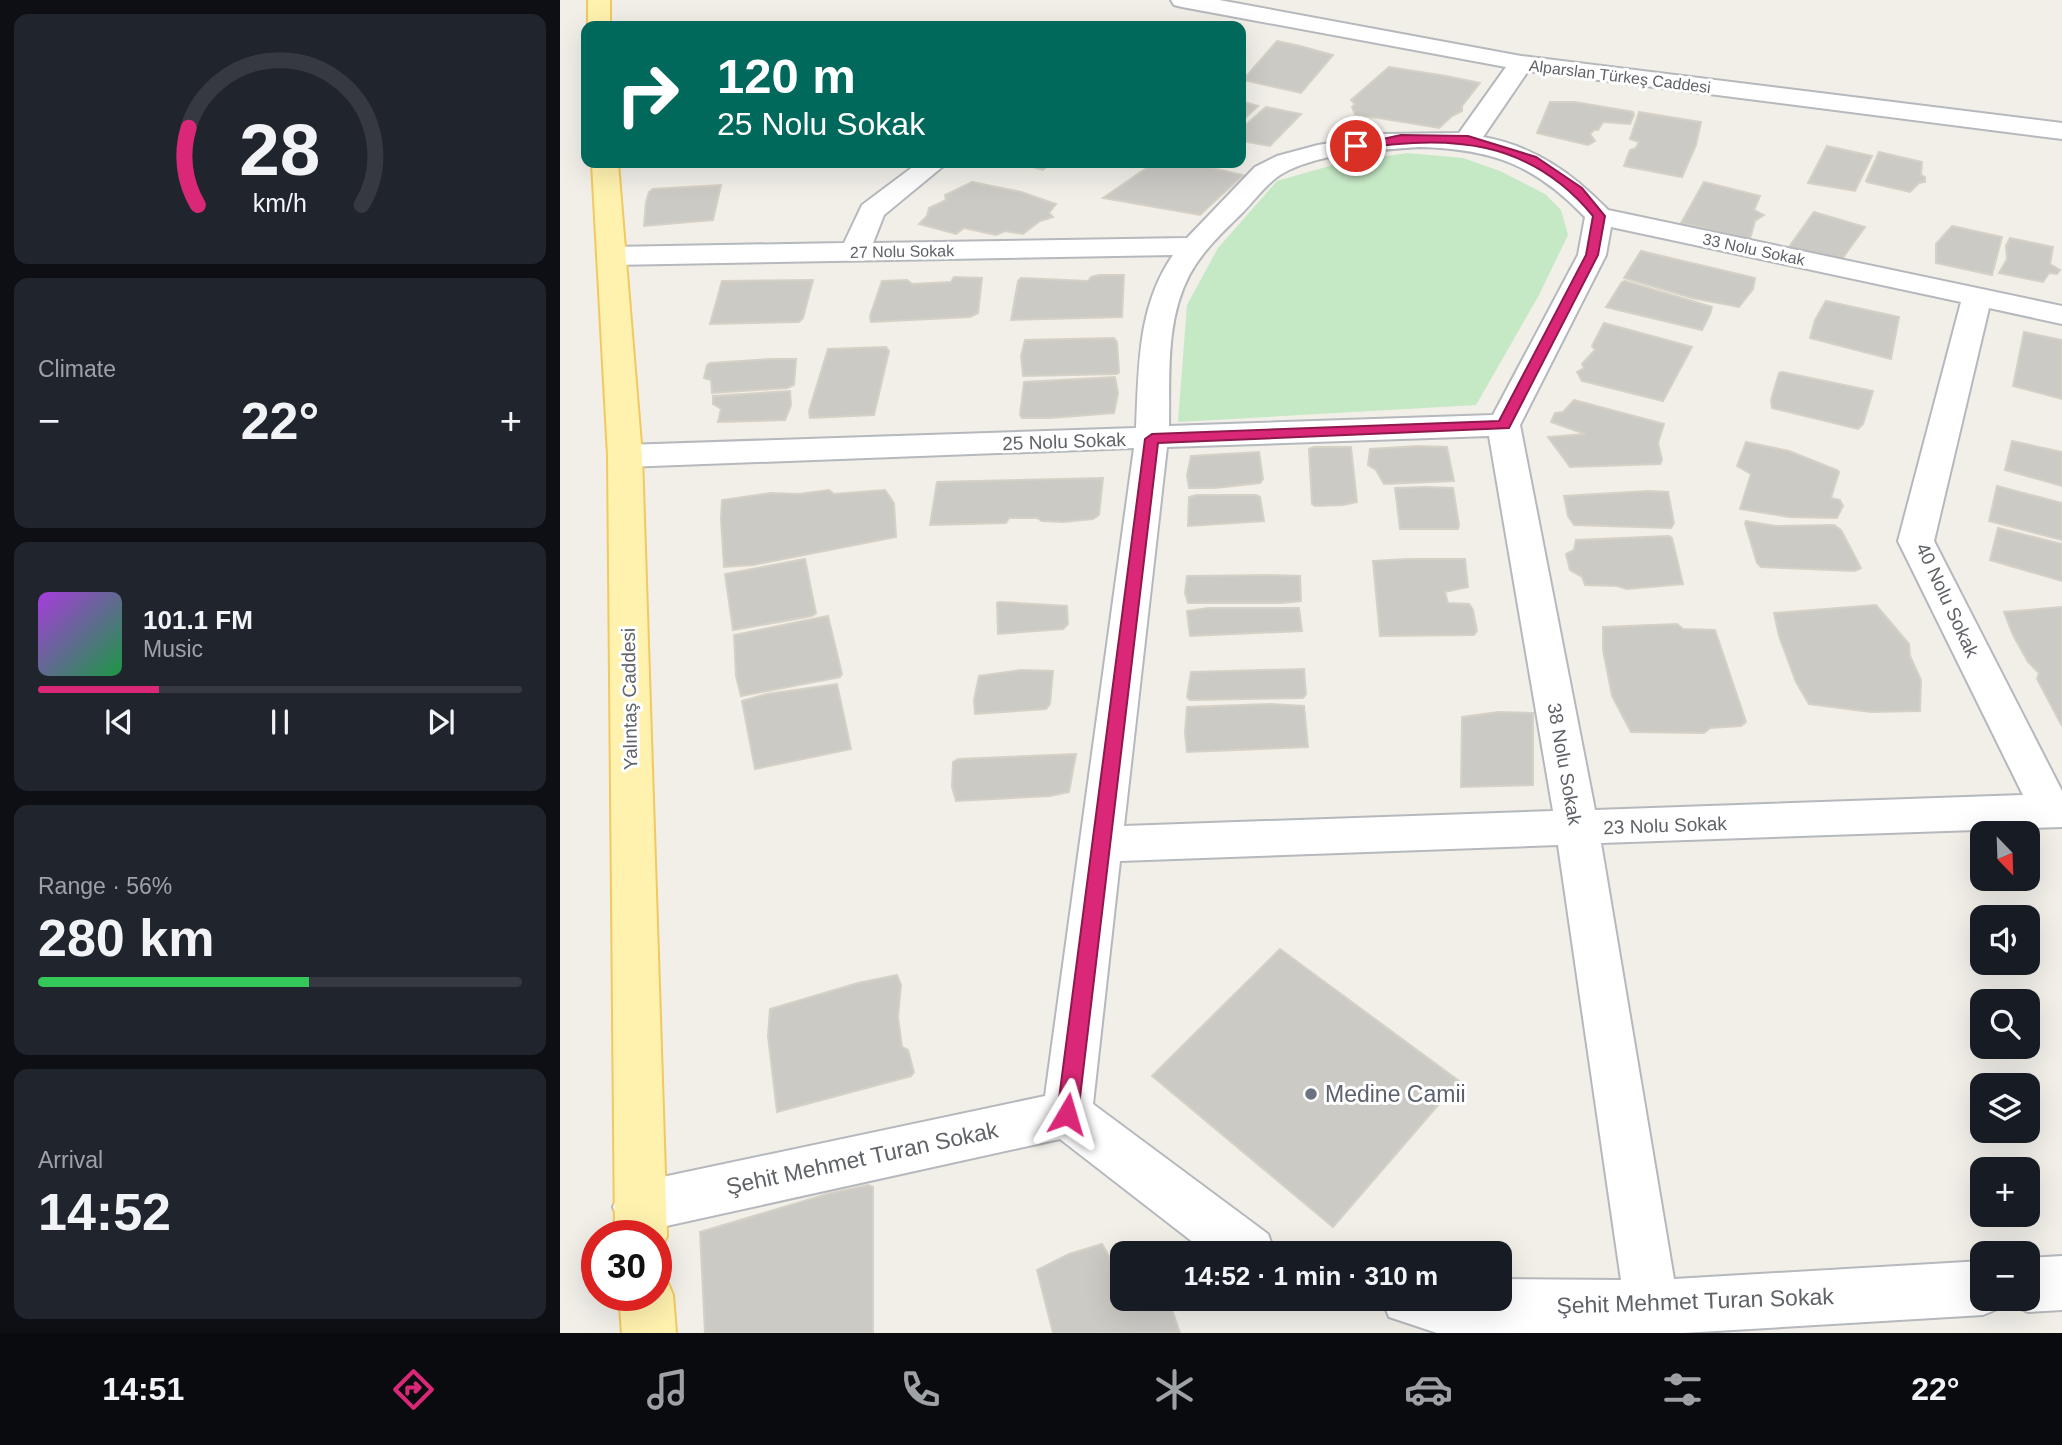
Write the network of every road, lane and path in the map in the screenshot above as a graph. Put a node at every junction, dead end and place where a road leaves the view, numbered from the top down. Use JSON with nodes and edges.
{"nodes":[{"id":1,"x":599,"y":0,"type":"edge"},
{"id":2,"x":1182,"y":0,"type":"edge"},
{"id":3,"x":599,"y":21,"type":"edge"},
{"id":4,"x":1521,"y":63,"type":"junction"},
{"id":5,"x":2062,"y":131,"type":"edge"},
{"id":6,"x":1468,"y":139,"type":"junction"},
{"id":7,"x":1252,"y":167,"type":"edge"},
{"id":8,"x":605,"y":168,"type":"edge"},
{"id":9,"x":928,"y":168,"type":"edge"},
{"id":10,"x":1599,"y":216,"type":"junction"},
{"id":11,"x":1194,"y":246,"type":"junction"},
{"id":12,"x":855,"y":252,"type":"junction"},
{"id":13,"x":611,"y":256,"type":"junction"},
{"id":14,"x":1977,"y":296,"type":"junction"},
{"id":15,"x":2062,"y":315,"type":"edge"},
{"id":16,"x":1504,"y":425,"type":"junction"},
{"id":17,"x":1152,"y":439,"type":"junction"},
{"id":18,"x":625,"y":456,"type":"junction"},
{"id":19,"x":2056,"y":810,"type":"edge"},
{"id":20,"x":1577,"y":828,"type":"junction"},
{"id":21,"x":1101,"y":844,"type":"junction"},
{"id":22,"x":1067,"y":1114,"type":"junction"},
{"id":23,"x":640,"y":1220,"type":"edge"},
{"id":24,"x":644,"y":1220,"type":"edge"},
{"id":25,"x":1233,"y":1241,"type":"edge"},
{"id":26,"x":2062,"y":1283,"type":"edge"},
{"id":27,"x":2040,"y":1284,"type":"edge"},
{"id":28,"x":1970,"y":1288,"type":"edge"},
{"id":29,"x":647,"y":1311,"type":"edge"},
{"id":30,"x":1512,"y":1311,"type":"edge"},
{"id":31,"x":1653,"y":1320,"type":"edge"},
{"id":32,"x":649,"y":1333,"type":"edge"}],
"edges":[{"from":1,"to":3,"type":"main road"},
{"from":2,"to":4,"type":"street","name":"Alparslan Türkeş Caddesi"},
{"from":4,"to":5,"type":"street","name":"Alparslan Türkeş Caddesi"},
{"from":4,"to":6,"type":"street"},
{"from":6,"to":7,"type":"street"},
{"from":6,"to":10,"type":"street"},
{"from":7,"to":11,"type":"street"},
{"from":8,"to":13,"type":"main road","name":"Yalıntaş Caddesi"},
{"from":9,"to":12,"type":"street"},
{"from":10,"to":14,"type":"street","name":"33 Nolu Sokak"},
{"from":10,"to":16,"type":"street"},
{"from":11,"to":12,"type":"street","name":"27 Nolu Sokak"},
{"from":11,"to":17,"type":"street"},
{"from":12,"to":13,"type":"street","name":"27 Nolu Sokak"},
{"from":13,"to":18,"type":"main road","name":"Yalıntaş Caddesi"},
{"from":14,"to":15,"type":"street","name":"33 Nolu Sokak"},
{"from":14,"to":19,"type":"street","name":"40 Nolu Sokak"},
{"from":16,"to":17,"type":"street","name":"25 Nolu Sokak"},
{"from":16,"to":20,"type":"street","name":"38 Nolu Sokak"},
{"from":17,"to":18,"type":"street","name":"25 Nolu Sokak"},
{"from":17,"to":21,"type":"street"},
{"from":18,"to":23,"type":"main road","name":"Yalıntaş Caddesi"},
{"from":19,"to":20,"type":"street","name":"23 Nolu Sokak"},
{"from":20,"to":21,"type":"street","name":"23 Nolu Sokak"},
{"from":20,"to":31,"type":"street","name":"38 Nolu Sokak"},
{"from":21,"to":22,"type":"street"},
{"from":22,"to":24,"type":"street","name":"Şehit Mehmet Turan Sokak"},
{"from":22,"to":25,"type":"street"},
{"from":26,"to":27,"type":"street"},
{"from":28,"to":31,"type":"street","name":"Şehit Mehmet Turan Sokak"},
{"from":29,"to":32,"type":"main road"},
{"from":30,"to":31,"type":"street","name":"Şehit Mehmet Turan Sokak"}]}
